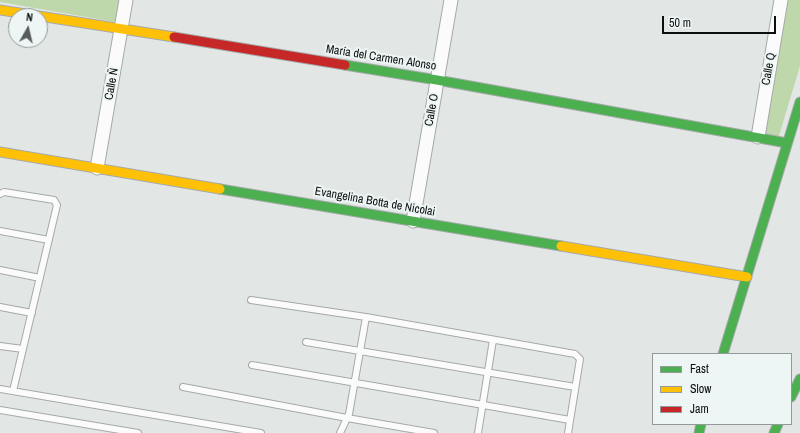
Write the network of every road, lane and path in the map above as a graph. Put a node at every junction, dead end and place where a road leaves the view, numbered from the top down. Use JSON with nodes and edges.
{"nodes":[{"id":1,"x":126,"y":0,"type":"edge"},
{"id":2,"x":451,"y":0,"type":"edge"},
{"id":3,"x":781,"y":0,"type":"edge"},
{"id":4,"x":0,"y":10,"type":"edge"},
{"id":5,"x":121,"y":28,"type":"junction"},
{"id":6,"x":437,"y":80,"type":"junction"},
{"id":7,"x":800,"y":102,"type":"edge"},
{"id":8,"x":758,"y":137,"type":"junction"},
{"id":9,"x":787,"y":143,"type":"junction"},
{"id":10,"x":0,"y":152,"type":"edge"},
{"id":11,"x":97,"y":168,"type":"junction"},
{"id":12,"x":0,"y":194,"type":"edge"},
{"id":13,"x":413,"y":221,"type":"junction"},
{"id":14,"x":0,"y":231,"type":"edge"},
{"id":15,"x":49,"y":240,"type":"junction"},
{"id":16,"x":0,"y":270,"type":"edge"},
{"id":17,"x":40,"y":278,"type":"junction"},
{"id":18,"x":747,"y":278,"type":"junction"},
{"id":19,"x":251,"y":300,"type":"dead end"},
{"id":20,"x":0,"y":308,"type":"edge"},
{"id":21,"x":32,"y":313,"type":"junction"},
{"id":22,"x":366,"y":317,"type":"junction"},
{"id":23,"x":493,"y":340,"type":"junction"},
{"id":24,"x":306,"y":342,"type":"dead end"},
{"id":25,"x":0,"y":346,"type":"edge"},
{"id":26,"x":23,"y":349,"type":"junction"},
{"id":27,"x":360,"y":351,"type":"junction"},
{"id":28,"x":723,"y":353,"type":"edge"},
{"id":29,"x":252,"y":365,"type":"dead end"},
{"id":30,"x":488,"y":372,"type":"junction"},
{"id":31,"x":800,"y":379,"type":"edge"},
{"id":32,"x":355,"y":382,"type":"junction"},
{"id":33,"x":576,"y":387,"type":"junction"},
{"id":34,"x":183,"y":388,"type":"dead end"},
{"id":35,"x":0,"y":389,"type":"edge"},
{"id":36,"x":13,"y":391,"type":"junction"},
{"id":37,"x":792,"y":395,"type":"edge"},
{"id":38,"x":483,"y":405,"type":"junction"},
{"id":39,"x":0,"y":410,"type":"edge"},
{"id":40,"x":348,"y":418,"type":"junction"},
{"id":41,"x":570,"y":420,"type":"junction"},
{"id":42,"x":138,"y":433,"type":"edge"},
{"id":43,"x":261,"y":433,"type":"edge"},
{"id":44,"x":340,"y":433,"type":"edge"},
{"id":45,"x":434,"y":433,"type":"edge"},
{"id":46,"x":478,"y":433,"type":"edge"},
{"id":47,"x":568,"y":433,"type":"edge"}],
"edges":[{"from":1,"to":5,"type":"street","name":"Calle Ñ"},
{"from":2,"to":6,"type":"street","name":"Calle O"},
{"from":3,"to":8,"type":"street","name":"Calle Q"},
{"from":4,"to":5,"type":"street","name":"María del Carmen Alonso"},
{"from":5,"to":6,"type":"street","name":"María del Carmen Alonso"},
{"from":5,"to":11,"type":"street","name":"Calle Ñ"},
{"from":6,"to":8,"type":"street","name":"María del Carmen Alonso"},
{"from":6,"to":13,"type":"street","name":"Calle O"},
{"from":7,"to":9,"type":"street"},
{"from":8,"to":9,"type":"street","name":"María del Carmen Alonso"},
{"from":9,"to":18,"type":"street"},
{"from":10,"to":11,"type":"street","name":"Evangelina Botta de Nicolai"},
{"from":11,"to":13,"type":"street","name":"Evangelina Botta de Nicolai"},
{"from":12,"to":15,"type":"lane"},
{"from":13,"to":18,"type":"street","name":"Evangelina Botta de Nicolai"},
{"from":14,"to":15,"type":"lane"},
{"from":15,"to":17,"type":"lane"},
{"from":16,"to":17,"type":"lane"},
{"from":17,"to":21,"type":"lane"},
{"from":18,"to":28,"type":"street"},
{"from":19,"to":22,"type":"lane"},
{"from":20,"to":21,"type":"lane"},
{"from":21,"to":26,"type":"lane"},
{"from":22,"to":23,"type":"lane"},
{"from":22,"to":27,"type":"lane"},
{"from":23,"to":30,"type":"lane"},
{"from":23,"to":33,"type":"lane"},
{"from":24,"to":27,"type":"lane"},
{"from":25,"to":26,"type":"lane"},
{"from":26,"to":36,"type":"lane"},
{"from":27,"to":30,"type":"lane"},
{"from":27,"to":32,"type":"lane"},
{"from":29,"to":32,"type":"lane"},
{"from":30,"to":33,"type":"lane"},
{"from":30,"to":38,"type":"lane"},
{"from":31,"to":37,"type":"street"},
{"from":32,"to":38,"type":"lane"},
{"from":32,"to":40,"type":"lane"},
{"from":33,"to":41,"type":"lane"},
{"from":34,"to":40,"type":"lane"},
{"from":35,"to":36,"type":"lane"},
{"from":36,"to":43,"type":"lane"},
{"from":38,"to":41,"type":"lane"},
{"from":38,"to":46,"type":"lane"},
{"from":39,"to":42,"type":"lane"},
{"from":40,"to":44,"type":"lane"},
{"from":40,"to":45,"type":"lane"},
{"from":41,"to":47,"type":"lane"}]}
